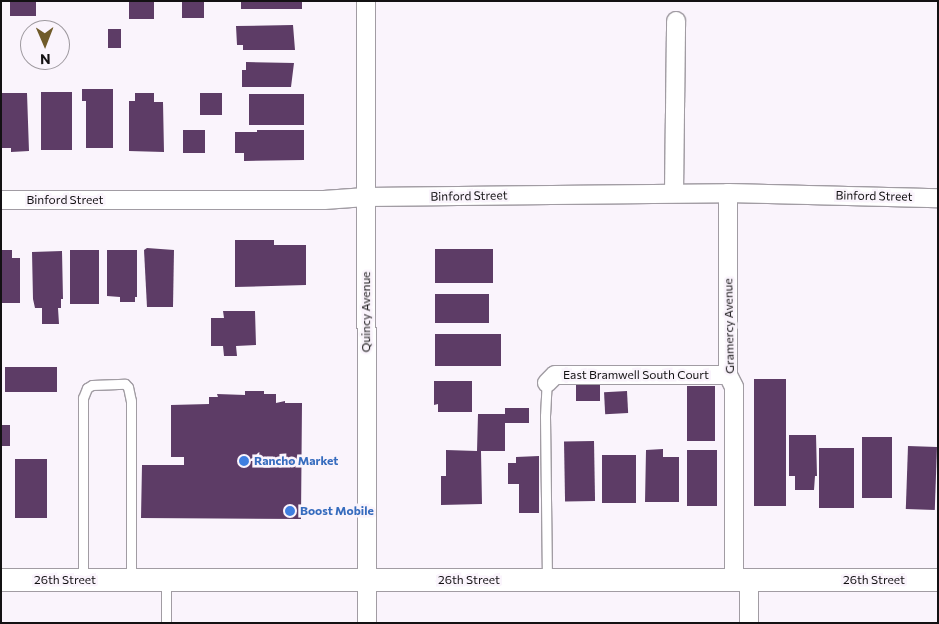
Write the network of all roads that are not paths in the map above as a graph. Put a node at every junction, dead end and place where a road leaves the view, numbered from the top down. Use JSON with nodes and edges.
{"nodes":[{"id":1,"x":366,"y":1,"type":"edge"},
{"id":2,"x":676,"y":21,"type":"dead end"},
{"id":3,"x":728,"y":192,"type":"junction"},
{"id":4,"x":674,"y":194,"type":"junction"},
{"id":5,"x":366,"y":197,"type":"junction"},
{"id":6,"x":938,"y":198,"type":"edge"},
{"id":7,"x":1,"y":200,"type":"edge"},
{"id":8,"x":728,"y":375,"type":"junction"},
{"id":9,"x":547,"y":383,"type":"joint"},
{"id":10,"x":1,"y":580,"type":"edge"},
{"id":11,"x":83,"y":580,"type":"junction"},
{"id":12,"x":132,"y":580,"type":"junction"},
{"id":13,"x":166,"y":580,"type":"junction"},
{"id":14,"x":367,"y":580,"type":"junction"},
{"id":15,"x":547,"y":580,"type":"junction"},
{"id":16,"x":742,"y":580,"type":"junction"},
{"id":17,"x":938,"y":580,"type":"edge"},
{"id":18,"x":166,"y":623,"type":"edge"},
{"id":19,"x":367,"y":623,"type":"edge"},
{"id":20,"x":749,"y":623,"type":"edge"}],
"edges":[{"from":1,"to":5,"type":"street","name":"Quincy Avenue"},
{"from":2,"to":4,"type":"street"},
{"from":3,"to":4,"type":"street","name":"Binford Street"},
{"from":3,"to":6,"type":"street","name":"Binford Street"},
{"from":3,"to":8,"type":"street","name":"Gramercy Avenue"},
{"from":4,"to":5,"type":"street","name":"Binford Street"},
{"from":5,"to":7,"type":"street","name":"Binford Street"},
{"from":5,"to":14,"type":"street","name":"Quincy Avenue"},
{"from":8,"to":9,"type":"street","name":"East Bramwell South Court"},
{"from":8,"to":16,"type":"street","name":"Gramercy Avenue"},
{"from":9,"to":15,"type":"lane"},
{"from":10,"to":11,"type":"street","name":"26th Street"},
{"from":11,"to":12,"type":"street","name":"26th Street"},
{"from":11,"to":12,"type":"lane"},
{"from":12,"to":13,"type":"street","name":"26th Street"},
{"from":13,"to":14,"type":"street","name":"26th Street"},
{"from":13,"to":18,"type":"lane"},
{"from":14,"to":15,"type":"street","name":"26th Street"},
{"from":14,"to":19,"type":"street","name":"Quincy Avenue"},
{"from":15,"to":16,"type":"street","name":"26th Street"},
{"from":16,"to":17,"type":"street","name":"26th Street"},
{"from":16,"to":20,"type":"street","name":"Gramercy Avenue"}]}
